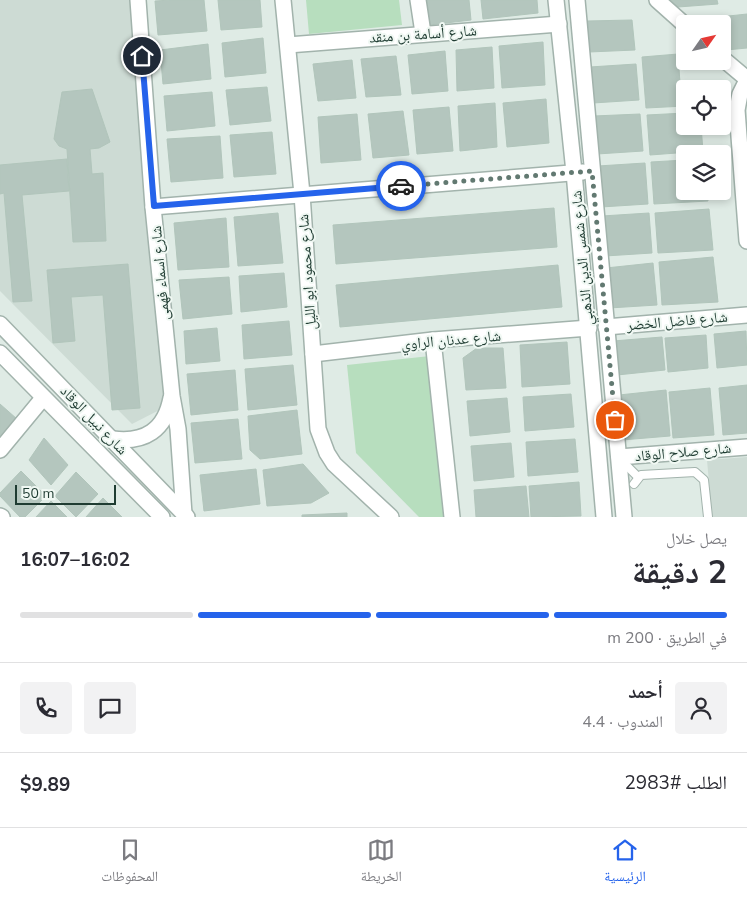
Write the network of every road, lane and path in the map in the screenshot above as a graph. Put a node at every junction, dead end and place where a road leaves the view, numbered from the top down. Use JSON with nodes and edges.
{"nodes":[{"id":1,"x":138,"y":0,"type":"edge"},
{"id":2,"x":283,"y":0,"type":"edge"},
{"id":3,"x":418,"y":0,"type":"edge"},
{"id":4,"x":556,"y":0,"type":"edge"},
{"id":5,"x":577,"y":0,"type":"edge"},
{"id":6,"x":657,"y":0,"type":"edge"},
{"id":7,"x":676,"y":16,"type":"edge"},
{"id":8,"x":559,"y":24,"type":"junction"},
{"id":9,"x":422,"y":34,"type":"junction"},
{"id":10,"x":288,"y":45,"type":"junction"},
{"id":11,"x":731,"y":66,"type":"edge"},
{"id":12,"x":747,"y":80,"type":"edge"},
{"id":13,"x":592,"y":171,"type":"junction"},
{"id":14,"x":574,"y":172,"type":"junction"},
{"id":15,"x":302,"y":194,"type":"junction"},
{"id":16,"x":154,"y":206,"type":"junction"},
{"id":17,"x":747,"y":240,"type":"edge"},
{"id":18,"x":747,"y":315,"type":"edge"},
{"id":19,"x":0,"y":324,"type":"edge"},
{"id":20,"x":606,"y":327,"type":"junction"},
{"id":21,"x":589,"y":328,"type":"junction"},
{"id":22,"x":434,"y":340,"type":"junction"},
{"id":23,"x":0,"y":353,"type":"edge"},
{"id":24,"x":313,"y":354,"type":"junction"},
{"id":25,"x":172,"y":396,"type":"junction"},
{"id":26,"x":43,"y":398,"type":"junction"},
{"id":27,"x":113,"y":438,"type":"junction"},
{"id":28,"x":747,"y":447,"type":"edge"},
{"id":29,"x":0,"y":450,"type":"edge"},
{"id":30,"x":619,"y":457,"type":"junction"},
{"id":31,"x":186,"y":516,"type":"edge"},
{"id":32,"x":162,"y":517,"type":"edge"},
{"id":33,"x":391,"y":517,"type":"edge"},
{"id":34,"x":452,"y":517,"type":"edge"},
{"id":35,"x":604,"y":517,"type":"edge"},
{"id":36,"x":624,"y":517,"type":"edge"},
{"id":37,"x":708,"y":517,"type":"edge"}],
"edges":[{"from":1,"to":16,"type":"street","name":"شارع اسماء فهمى"},
{"from":2,"to":10,"type":"street","name":"شارع محمود ابو الليل"},
{"from":3,"to":9,"type":"street"},
{"from":4,"to":8,"type":"street","name":"شارع شمس الدين الذهبي"},
{"from":5,"to":13,"type":"street","name":"شارع شمس الدين الذهبي"},
{"from":6,"to":7,"type":"street"},
{"from":8,"to":9,"type":"street","name":"شارع أسامة بن منقد"},
{"from":8,"to":14,"type":"street","name":"شارع شمس الدين الذهبي"},
{"from":9,"to":10,"type":"street","name":"شارع أسامة بن منقد"},
{"from":10,"to":15,"type":"street","name":"شارع محمود ابو الليل"},
{"from":11,"to":12,"type":"street"},
{"from":12,"to":17,"type":"street"},
{"from":13,"to":14,"type":"street"},
{"from":13,"to":20,"type":"street","name":"شارع شمس الدين الذهبي"},
{"from":14,"to":15,"type":"street"},
{"from":14,"to":21,"type":"street","name":"شارع شمس الدين الذهبي"},
{"from":15,"to":16,"type":"street"},
{"from":15,"to":24,"type":"street","name":"شارع محمود ابو الليل"},
{"from":16,"to":25,"type":"street","name":"شارع اسماء فهمى"},
{"from":18,"to":20,"type":"street","name":"شارع فاضل الخضر"},
{"from":19,"to":27,"type":"street","name":"شارع نبيل الوقاد"},
{"from":20,"to":30,"type":"street","name":"شارع شمس الدين الذهبي"},
{"from":21,"to":22,"type":"street","name":"شارع عدنان الراوي"},
{"from":21,"to":35,"type":"street","name":"شارع شمس الدين الذهبي"},
{"from":22,"to":24,"type":"street","name":"شارع عدنان الراوي"},
{"from":22,"to":34,"type":"street"},
{"from":23,"to":26,"type":"street","name":"شارع نبيل الوقاد"},
{"from":24,"to":33,"type":"street","name":"شارع محمود ابو الليل"},
{"from":25,"to":27,"type":"street","name":"شارع اسماء فهمى"},
{"from":25,"to":31,"type":"street","name":"شارع اسماء فهمى"},
{"from":26,"to":29,"type":"street"},
{"from":26,"to":32,"type":"street","name":"شارع نبيل الوقاد"},
{"from":27,"to":31,"type":"street","name":"شارع نبيل الوقاد"},
{"from":28,"to":30,"type":"street","name":"شارع صلاح الوقاد"},
{"from":30,"to":36,"type":"street","name":"شارع شمس الدين الذهبي"},
{"from":30,"to":37,"type":"lane"}]}
